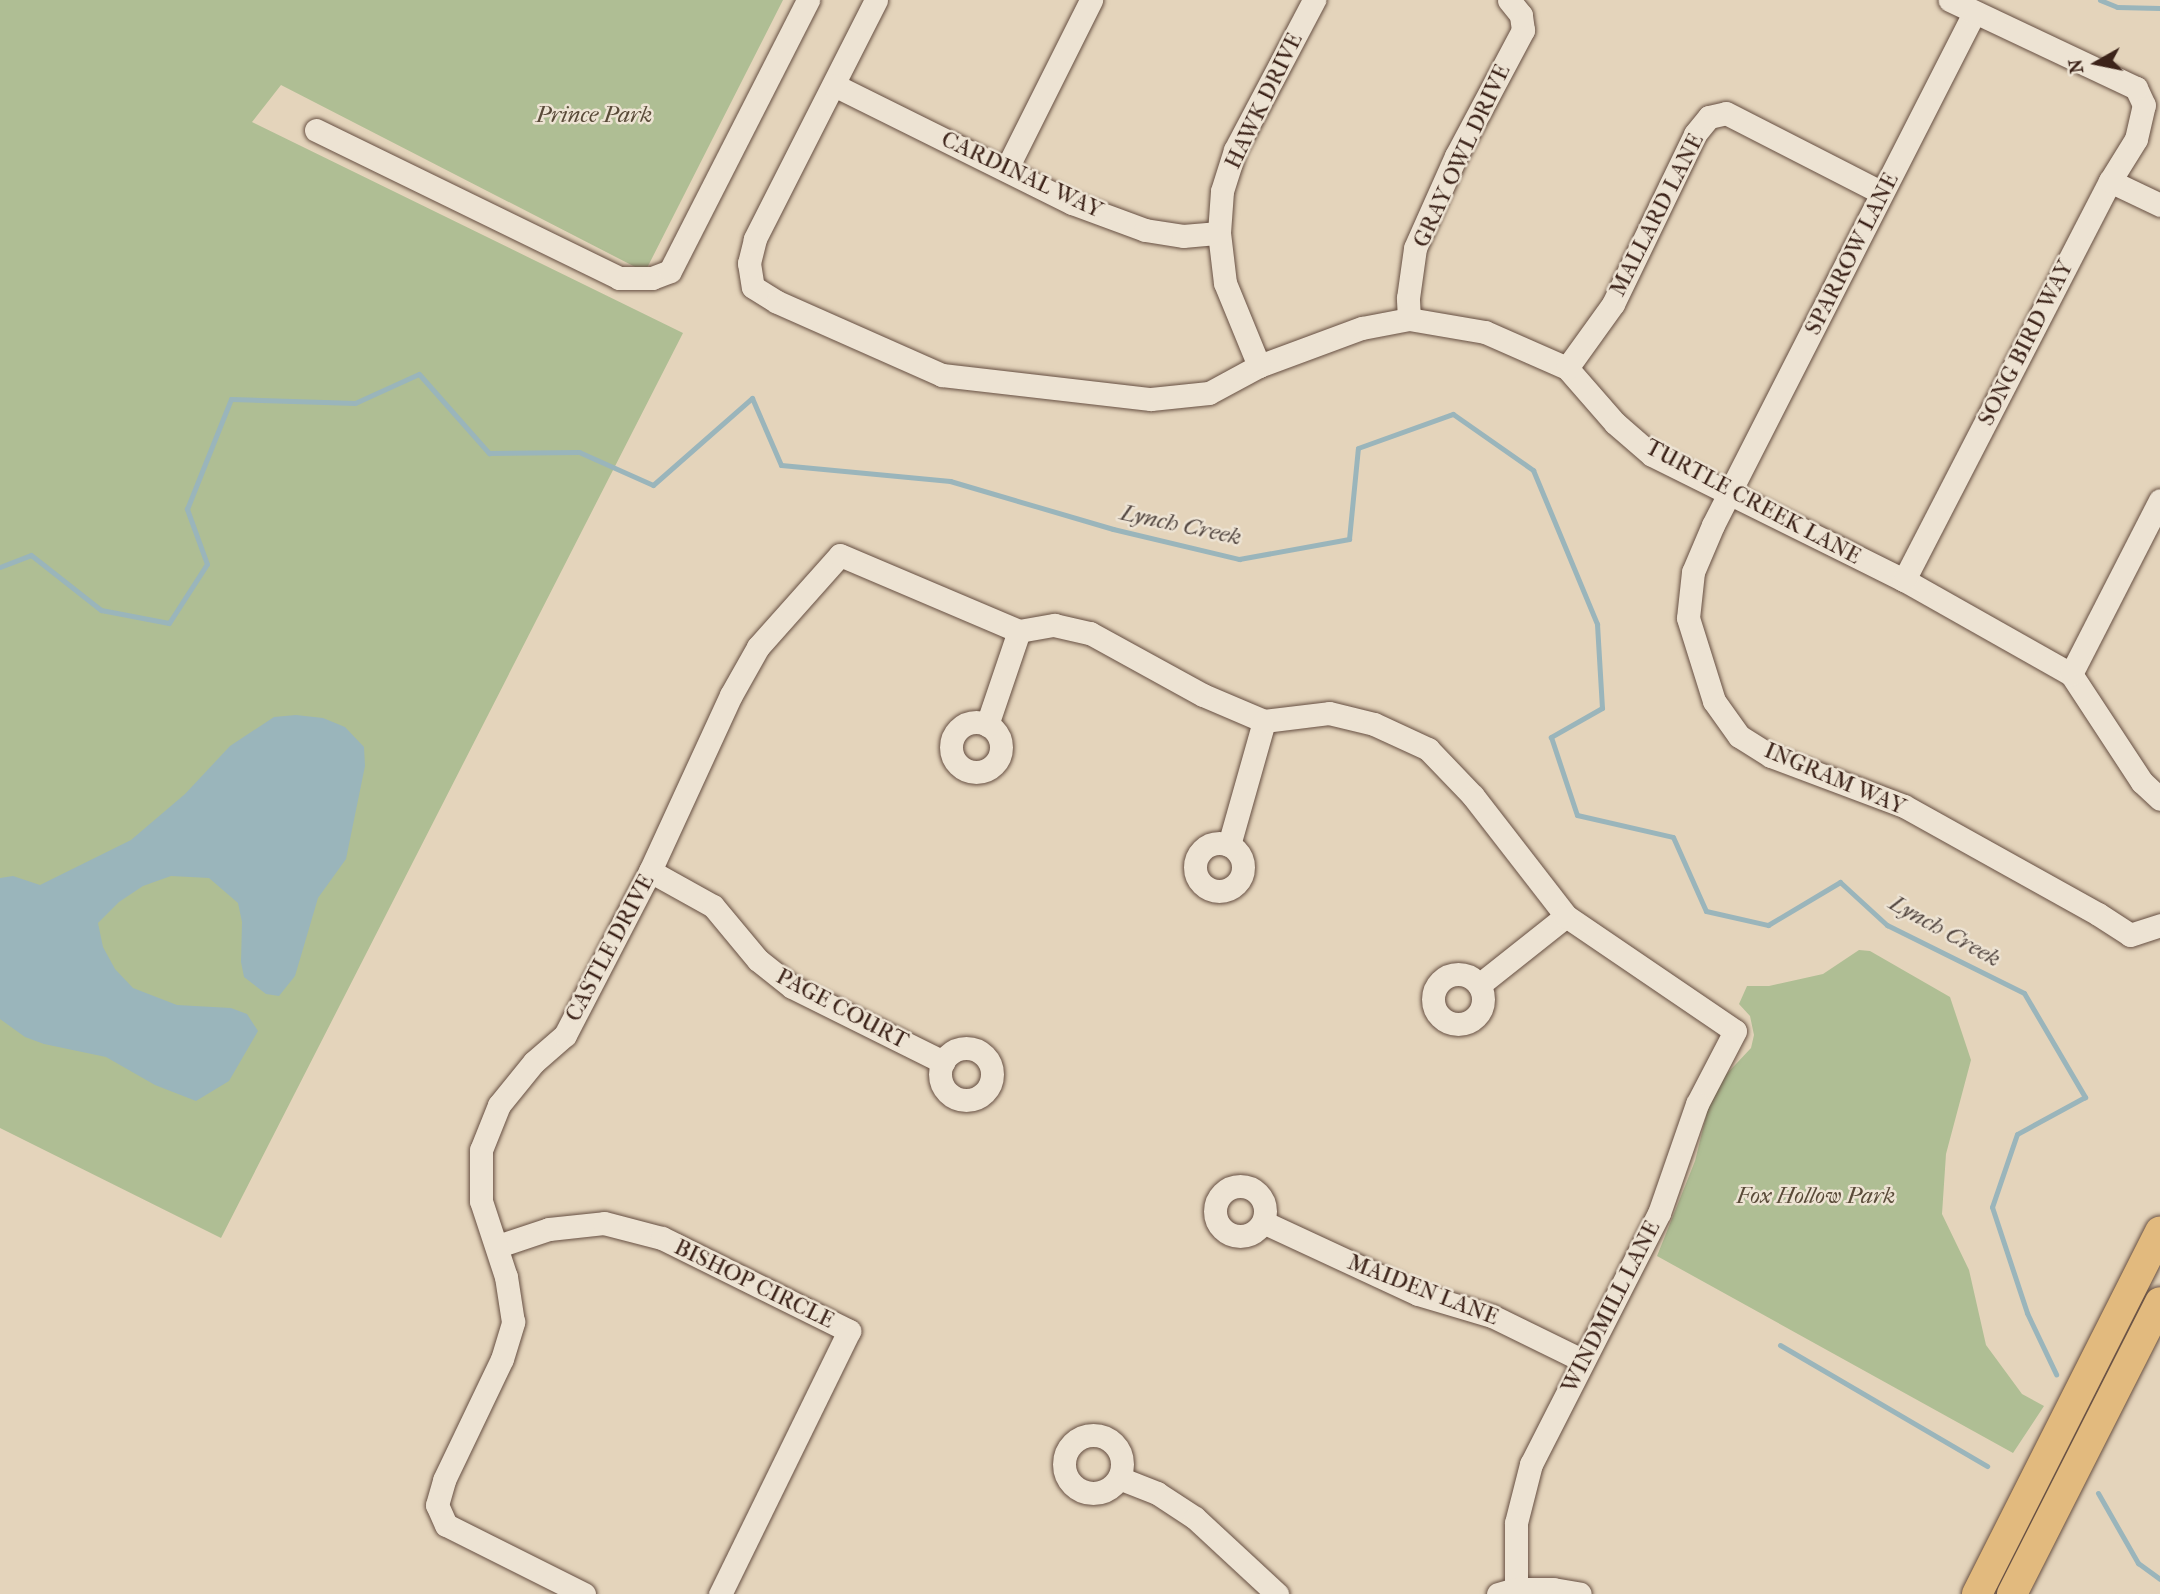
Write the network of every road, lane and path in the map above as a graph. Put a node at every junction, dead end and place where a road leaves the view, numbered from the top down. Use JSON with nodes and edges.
{"nodes":[{"id":1,"x":808,"y":0,"type":"edge"},
{"id":2,"x":876,"y":0,"type":"edge"},
{"id":3,"x":1091,"y":0,"type":"edge"},
{"id":4,"x":1314,"y":0,"type":"edge"},
{"id":5,"x":1509,"y":0,"type":"edge"},
{"id":6,"x":1950,"y":0,"type":"edge"},
{"id":7,"x":1974,"y":13,"type":"junction"},
{"id":8,"x":834,"y":85,"type":"junction"},
{"id":9,"x":316,"y":130,"type":"dead end"},
{"id":10,"x":1007,"y":168,"type":"junction"},
{"id":11,"x":2110,"y":181,"type":"junction"},
{"id":12,"x":1882,"y":193,"type":"junction"},
{"id":13,"x":2160,"y":205,"type":"edge"},
{"id":14,"x":1219,"y":233,"type":"junction"},
{"id":15,"x":1409,"y":319,"type":"junction"},
{"id":16,"x":1259,"y":366,"type":"junction"},
{"id":17,"x":1567,"y":368,"type":"junction"},
{"id":18,"x":1730,"y":495,"type":"junction"},
{"id":19,"x":2160,"y":500,"type":"edge"},
{"id":20,"x":1904,"y":580,"type":"junction"},
{"id":21,"x":1019,"y":631,"type":"junction"},
{"id":22,"x":2071,"y":674,"type":"junction"},
{"id":23,"x":1264,"y":721,"type":"junction"},
{"id":24,"x":987,"y":725,"type":"dead end"},
{"id":25,"x":2160,"y":799,"type":"edge"},
{"id":26,"x":1229,"y":845,"type":"dead end"},
{"id":27,"x":650,"y":871,"type":"junction"},
{"id":28,"x":1566,"y":915,"type":"junction"},
{"id":29,"x":2160,"y":925,"type":"edge"},
{"id":30,"x":1479,"y":985,"type":"dead end"},
{"id":31,"x":943,"y":1062,"type":"dead end"},
{"id":32,"x":1263,"y":1222,"type":"dead end"},
{"id":33,"x":2159,"y":1237,"type":"edge"},
{"id":34,"x":498,"y":1246,"type":"junction"},
{"id":35,"x":2160,"y":1302,"type":"edge"},
{"id":36,"x":1582,"y":1360,"type":"junction"},
{"id":37,"x":1119,"y":1478,"type":"dead end"},
{"id":38,"x":1507,"y":1592,"type":"edge"},
{"id":39,"x":584,"y":1594,"type":"edge"},
{"id":40,"x":720,"y":1594,"type":"edge"},
{"id":41,"x":1277,"y":1594,"type":"edge"},
{"id":42,"x":1580,"y":1594,"type":"edge"},
{"id":43,"x":1977,"y":1594,"type":"edge"},
{"id":44,"x":2012,"y":1594,"type":"edge"}],
"edges":[{"from":1,"to":9,"type":"street"},
{"from":2,"to":8,"type":"street"},
{"from":3,"to":10,"type":"street"},
{"from":4,"to":14,"type":"street","name":"HAWK DRIVE"},
{"from":5,"to":15,"type":"street","name":"GRAY OWL DRIVE"},
{"from":6,"to":7,"type":"street"},
{"from":7,"to":11,"type":"street","name":"SONG BIRD WAY"},
{"from":7,"to":12,"type":"street","name":"SPARROW LANE"},
{"from":8,"to":10,"type":"street","name":"CARDINAL WAY"},
{"from":8,"to":16,"type":"street","name":"TURTLE CREEK LANE"},
{"from":10,"to":14,"type":"street","name":"CARDINAL WAY"},
{"from":11,"to":13,"type":"street"},
{"from":11,"to":20,"type":"street","name":"SONG BIRD WAY"},
{"from":12,"to":17,"type":"street","name":"MALLARD LANE"},
{"from":12,"to":18,"type":"street","name":"SPARROW LANE"},
{"from":14,"to":16,"type":"street","name":"HAWK DRIVE"},
{"from":15,"to":16,"type":"street","name":"TURTLE CREEK LANE"},
{"from":15,"to":17,"type":"street","name":"TURTLE CREEK LANE"},
{"from":17,"to":18,"type":"street","name":"TURTLE CREEK LANE"},
{"from":18,"to":20,"type":"street","name":"TURTLE CREEK LANE"},
{"from":18,"to":29,"type":"street","name":"INGRAM WAY"},
{"from":19,"to":22,"type":"street"},
{"from":20,"to":22,"type":"street","name":"TURTLE CREEK LANE"},
{"from":21,"to":23,"type":"street"},
{"from":21,"to":24,"type":"street"},
{"from":21,"to":27,"type":"street","name":"CASTLE DRIVE"},
{"from":22,"to":25,"type":"street","name":"TURTLE CREEK LANE"},
{"from":23,"to":26,"type":"street"},
{"from":23,"to":28,"type":"street"},
{"from":27,"to":31,"type":"street","name":"PAGE COURT"},
{"from":27,"to":34,"type":"street","name":"CASTLE DRIVE"},
{"from":28,"to":30,"type":"street"},
{"from":28,"to":36,"type":"street","name":"WINDMILL LANE"},
{"from":32,"to":36,"type":"street","name":"MAIDEN LANE"},
{"from":33,"to":43,"type":"main road"},
{"from":34,"to":39,"type":"street","name":"CASTLE DRIVE"},
{"from":34,"to":40,"type":"street","name":"BISHOP CIRCLE"},
{"from":35,"to":44,"type":"main road"},
{"from":36,"to":38,"type":"street","name":"WINDMILL LANE"},
{"from":37,"to":41,"type":"street"},
{"from":38,"to":42,"type":"street"}]}
